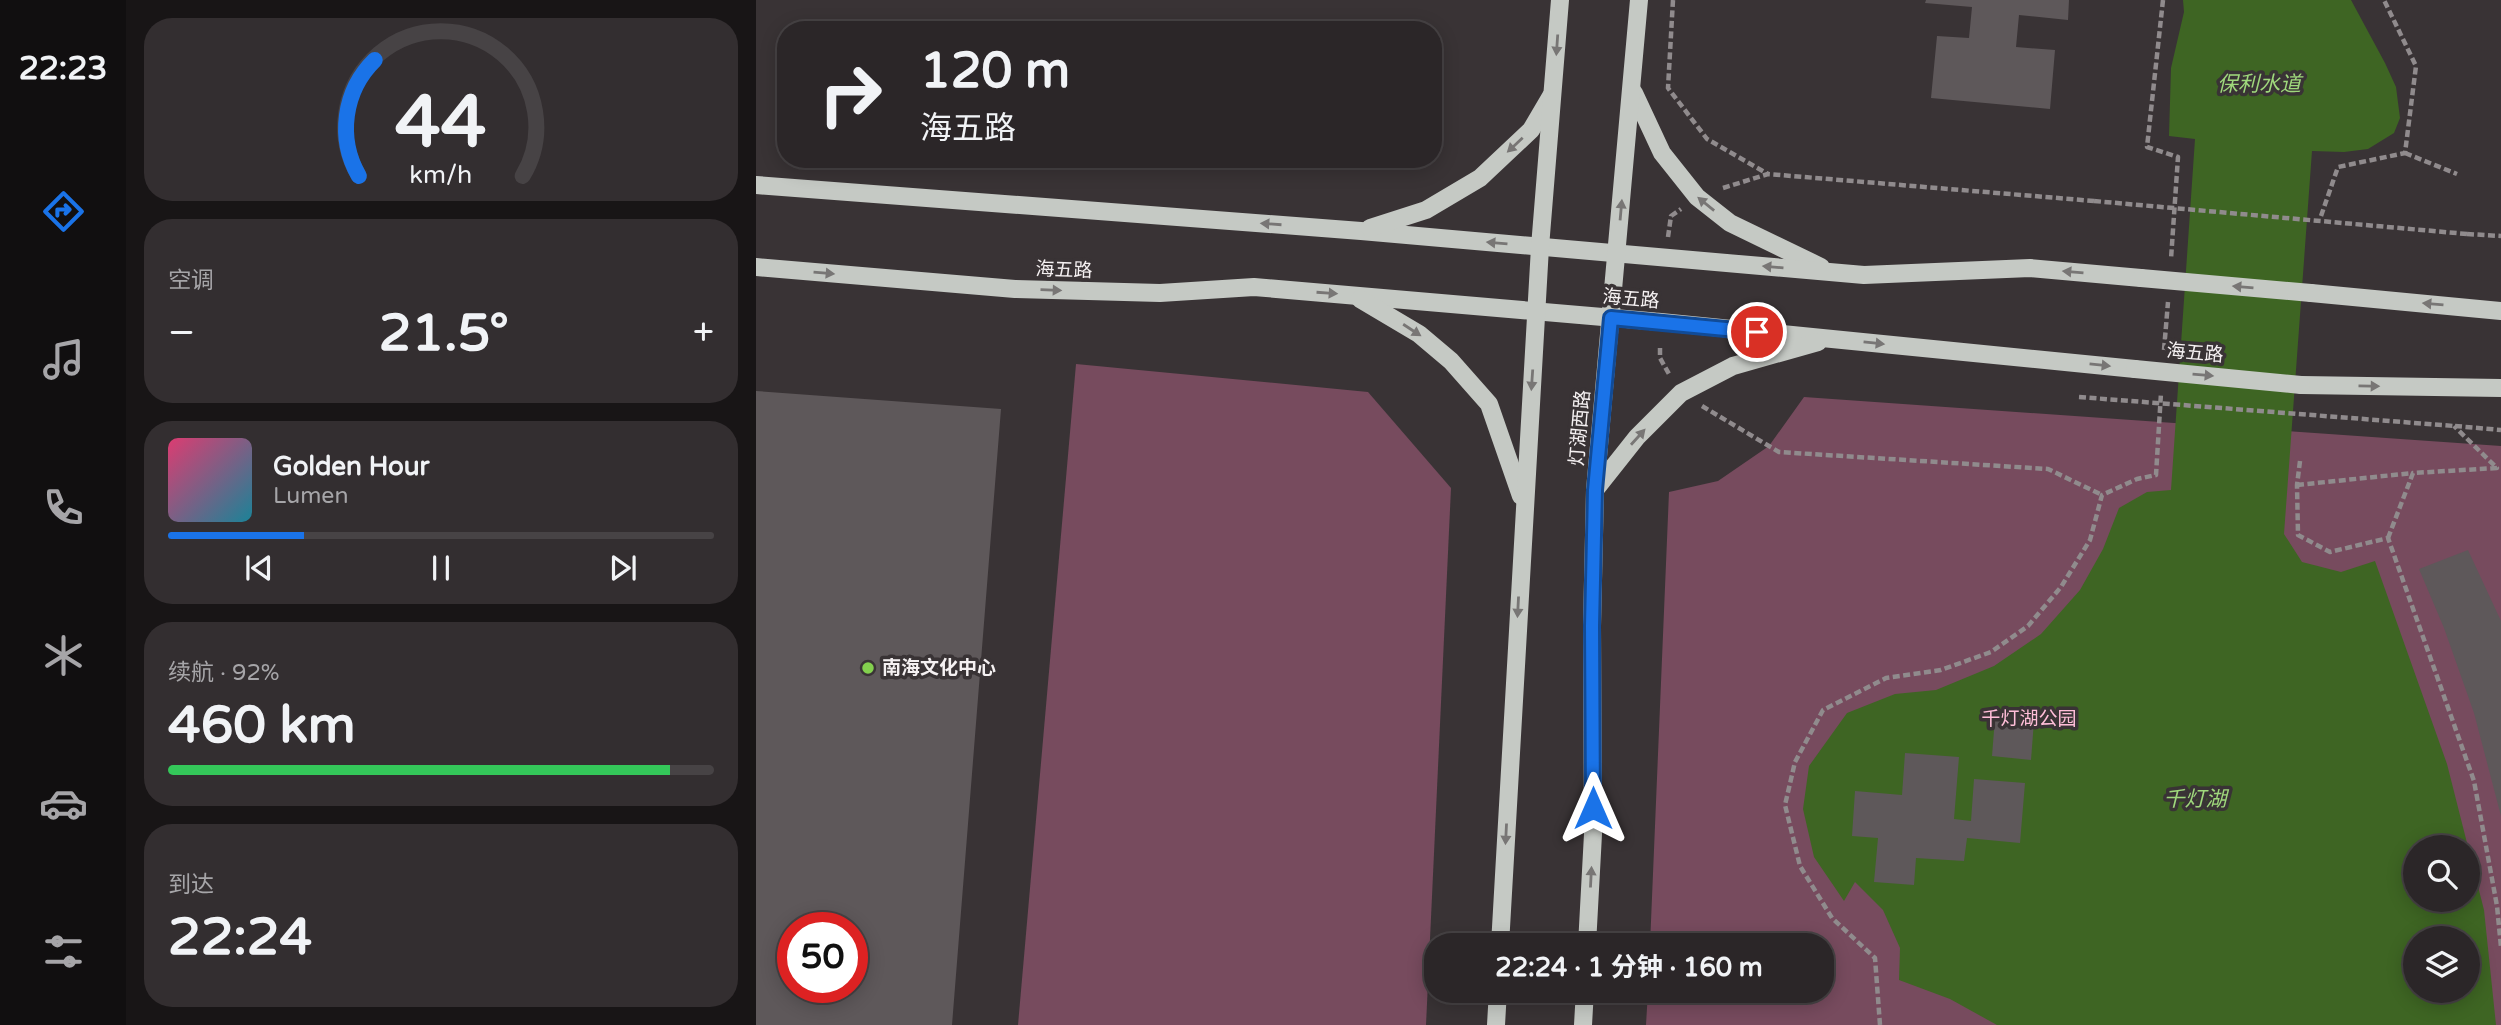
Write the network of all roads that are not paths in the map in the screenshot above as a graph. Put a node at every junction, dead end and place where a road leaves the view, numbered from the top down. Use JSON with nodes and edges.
{"nodes":[{"id":1,"x":1560,"y":0,"type":"edge"},
{"id":2,"x":1639,"y":0,"type":"edge"},
{"id":3,"x":1554,"y":90,"type":"junction"},
{"id":4,"x":1632,"y":90,"type":"junction"},
{"id":5,"x":756,"y":185,"type":"edge"},
{"id":6,"x":1361,"y":231,"type":"junction"},
{"id":7,"x":1540,"y":247,"type":"junction"},
{"id":8,"x":1617,"y":254,"type":"junction"},
{"id":9,"x":756,"y":267,"type":"edge"},
{"id":10,"x":1830,"y":272,"type":"junction"},
{"id":11,"x":1354,"y":295,"type":"junction"},
{"id":12,"x":2501,"y":311,"type":"edge"},
{"id":13,"x":1537,"y":312,"type":"junction"},
{"id":14,"x":1611,"y":318,"type":"junction"},
{"id":15,"x":1829,"y":339,"type":"junction"},
{"id":16,"x":2501,"y":388,"type":"edge"},
{"id":17,"x":1595,"y":490,"type":"junction"},
{"id":18,"x":1524,"y":503,"type":"junction"},
{"id":19,"x":1501,"y":933,"type":"edge"},
{"id":20,"x":1588,"y":933,"type":"edge"},
{"id":21,"x":1497,"y":1003,"type":"edge"},
{"id":22,"x":1584,"y":1003,"type":"edge"},
{"id":23,"x":1496,"y":1025,"type":"edge"},
{"id":24,"x":1583,"y":1025,"type":"edge"}],
"edges":[{"from":1,"to":3,"type":"main road","one_way":true},
{"from":2,"to":4,"type":"main road","name":"灯湖西路"},
{"from":3,"to":6,"type":"main road","one_way":true},
{"from":3,"to":7,"type":"main road"},
{"from":8,"to":4,"type":"main road","name":"灯湖西路","one_way":true},
{"from":10,"to":4,"type":"main road","one_way":true},
{"from":6,"to":5,"type":"main road","one_way":true},
{"from":7,"to":6,"type":"main road","one_way":true},
{"from":7,"to":8,"type":"main road"},
{"from":7,"to":13,"type":"main road"},
{"from":10,"to":8,"type":"main road","one_way":true},
{"from":8,"to":14,"type":"main road","name":"灯湖西路"},
{"from":9,"to":11,"type":"main road","name":"海五路","one_way":true},
{"from":12,"to":10,"type":"main road","one_way":true,"bridge":true},
{"from":11,"to":13,"type":"main road","name":"海五路"},
{"from":11,"to":18,"type":"main road","one_way":true},
{"from":13,"to":14,"type":"main road","name":"海五路"},
{"from":13,"to":18,"type":"main road","one_way":true},
{"from":14,"to":15,"type":"main road","name":"海五路"},
{"from":14,"to":17,"type":"main road","name":"灯湖西路"},
{"from":15,"to":16,"type":"main road","name":"海五路","one_way":true,"bridge":true},
{"from":17,"to":15,"type":"main road","one_way":true},
{"from":20,"to":17,"type":"main road","name":"灯湖西路","one_way":true},
{"from":18,"to":19,"type":"main road","one_way":true},
{"from":21,"to":23,"type":"main road"},
{"from":22,"to":24,"type":"main road"}]}
